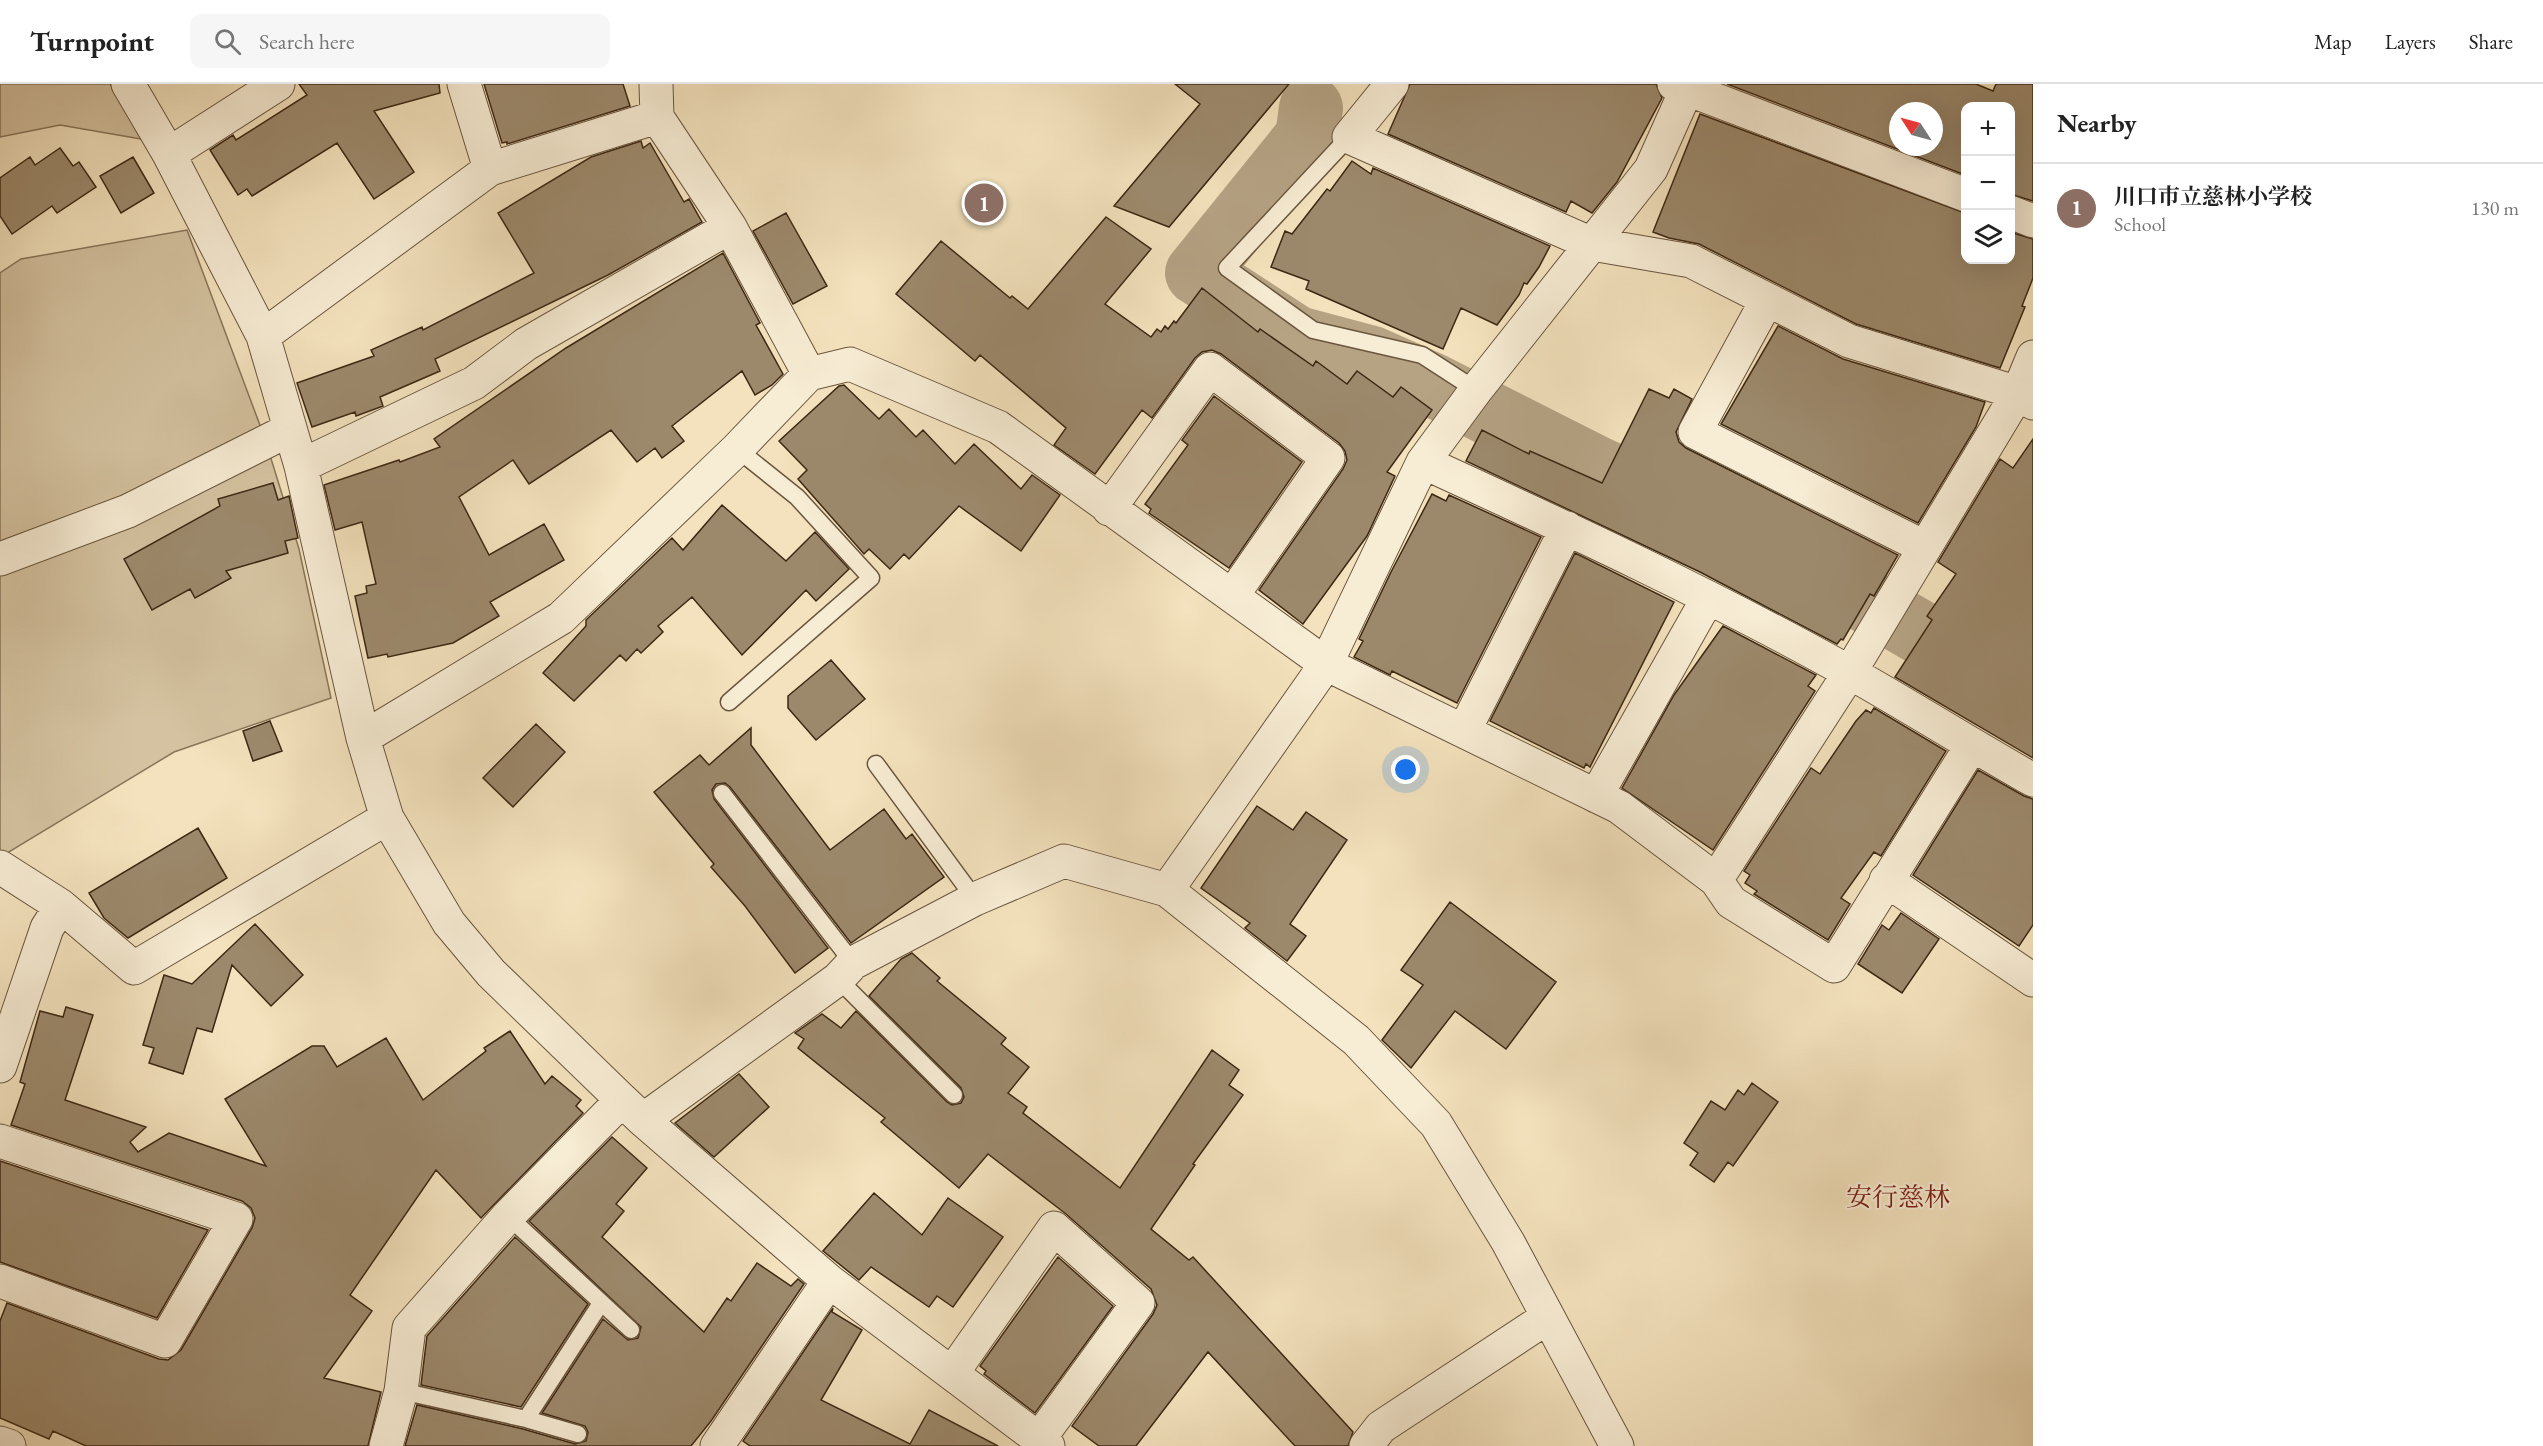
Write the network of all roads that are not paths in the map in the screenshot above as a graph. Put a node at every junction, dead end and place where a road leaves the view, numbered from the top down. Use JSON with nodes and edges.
{"nodes":[{"id":1,"x":128,"y":84,"type":"edge"},
{"id":2,"x":278,"y":84,"type":"edge"},
{"id":3,"x":464,"y":84,"type":"edge"},
{"id":4,"x":656,"y":84,"type":"edge"},
{"id":5,"x":1392,"y":84,"type":"edge"},
{"id":6,"x":1683,"y":86,"type":"edge"},
{"id":7,"x":657,"y":117,"type":"junction"},
{"id":8,"x":1349,"y":137,"type":"junction"},
{"id":9,"x":169,"y":154,"type":"junction"},
{"id":10,"x":490,"y":169,"type":"junction"},
{"id":11,"x":1961,"y":193,"type":"edge"},
{"id":12,"x":2015,"y":214,"type":"edge"},
{"id":13,"x":2033,"y":221,"type":"edge"},
{"id":14,"x":730,"y":227,"type":"junction"},
{"id":15,"x":1592,"y":244,"type":"junction"},
{"id":16,"x":1767,"y":300,"type":"junction"},
{"id":17,"x":263,"y":336,"type":"junction"},
{"id":18,"x":2033,"y":357,"type":"edge"},
{"id":19,"x":809,"y":374,"type":"junction"},
{"id":20,"x":1476,"y":390,"type":"junction"},
{"id":21,"x":2026,"y":398,"type":"edge"},
{"id":22,"x":289,"y":430,"type":"junction"},
{"id":23,"x":737,"y":449,"type":"junction"},
{"id":24,"x":1423,"y":462,"type":"junction"},
{"id":25,"x":301,"y":466,"type":"junction"},
{"id":26,"x":1109,"y":509,"type":"junction"},
{"id":27,"x":1567,"y":528,"type":"junction"},
{"id":28,"x":1924,"y":547,"type":"junction"},
{"id":29,"x":0,"y":559,"type":"edge"},
{"id":30,"x":1232,"y":596,"type":"junction"},
{"id":31,"x":1708,"y":598,"type":"junction"},
{"id":32,"x":1326,"y":664,"type":"junction"},
{"id":33,"x":1850,"y":672,"type":"junction"},
{"id":34,"x":729,"y":702,"type":"dead end"},
{"id":35,"x":1464,"y":731,"type":"junction"},
{"id":36,"x":363,"y":738,"type":"junction"},
{"id":37,"x":1971,"y":745,"type":"junction"},
{"id":38,"x":876,"y":764,"type":"dead end"},
{"id":39,"x":2033,"y":780,"type":"edge"},
{"id":40,"x":723,"y":793,"type":"dead end"},
{"id":41,"x":1596,"y":796,"type":"junction"},
{"id":42,"x":387,"y":818,"type":"junction"},
{"id":43,"x":0,"y":867,"type":"edge"},
{"id":44,"x":1716,"y":880,"type":"junction"},
{"id":45,"x":1886,"y":880,"type":"junction"},
{"id":46,"x":1167,"y":890,"type":"junction"},
{"id":47,"x":975,"y":899,"type":"junction"},
{"id":48,"x":61,"y":906,"type":"junction"},
{"id":49,"x":845,"y":971,"type":"junction"},
{"id":50,"x":2030,"y":971,"type":"edge"},
{"id":51,"x":0,"y":1066,"type":"edge"},
{"id":52,"x":954,"y":1095,"type":"dead end"},
{"id":53,"x":633,"y":1110,"type":"junction"},
{"id":54,"x":0,"y":1141,"type":"edge"},
{"id":55,"x":508,"y":1216,"type":"junction"},
{"id":56,"x":0,"y":1281,"type":"edge"},
{"id":57,"x":829,"y":1281,"type":"junction"},
{"id":58,"x":601,"y":1303,"type":"junction"},
{"id":59,"x":1548,"y":1317,"type":"junction"},
{"id":60,"x":631,"y":1330,"type":"dead end"},
{"id":61,"x":953,"y":1372,"type":"junction"},
{"id":62,"x":401,"y":1391,"type":"junction"},
{"id":63,"x":525,"y":1419,"type":"junction"},
{"id":64,"x":578,"y":1434,"type":"dead end"},
{"id":65,"x":0,"y":1443,"type":"edge"},
{"id":66,"x":1043,"y":1443,"type":"edge"},
{"id":67,"x":9,"y":1446,"type":"edge"},
{"id":68,"x":386,"y":1446,"type":"edge"},
{"id":69,"x":717,"y":1446,"type":"edge"},
{"id":70,"x":1366,"y":1446,"type":"edge"},
{"id":71,"x":1617,"y":1446,"type":"edge"}],
"edges":[{"from":1,"to":9,"type":"street"},
{"from":2,"to":9,"type":"street"},
{"from":3,"to":10,"type":"street"},
{"from":4,"to":7,"type":"street"},
{"from":5,"to":8,"type":"street"},
{"from":6,"to":11,"type":"street"},
{"from":6,"to":15,"type":"street"},
{"from":7,"to":10,"type":"street"},
{"from":7,"to":14,"type":"street"},
{"from":8,"to":15,"type":"street"},
{"from":8,"to":20,"type":"lane"},
{"from":9,"to":17,"type":"street"},
{"from":10,"to":17,"type":"street"},
{"from":12,"to":13,"type":"street"},
{"from":14,"to":19,"type":"street"},
{"from":14,"to":25,"type":"street"},
{"from":15,"to":16,"type":"street"},
{"from":15,"to":20,"type":"street"},
{"from":16,"to":21,"type":"street"},
{"from":16,"to":28,"type":"street"},
{"from":17,"to":22,"type":"street"},
{"from":18,"to":21,"type":"street"},
{"from":19,"to":23,"type":"street"},
{"from":19,"to":26,"type":"street"},
{"from":20,"to":24,"type":"street"},
{"from":21,"to":28,"type":"street"},
{"from":22,"to":25,"type":"street"},
{"from":22,"to":29,"type":"street"},
{"from":23,"to":34,"type":"lane"},
{"from":23,"to":36,"type":"street"},
{"from":24,"to":27,"type":"street"},
{"from":24,"to":32,"type":"street"},
{"from":25,"to":36,"type":"street"},
{"from":26,"to":30,"type":"street"},
{"from":26,"to":30,"type":"street"},
{"from":27,"to":31,"type":"street"},
{"from":27,"to":35,"type":"street"},
{"from":28,"to":33,"type":"street"},
{"from":30,"to":32,"type":"street"},
{"from":31,"to":33,"type":"street"},
{"from":31,"to":41,"type":"street"},
{"from":32,"to":35,"type":"street"},
{"from":32,"to":46,"type":"street"},
{"from":33,"to":37,"type":"street"},
{"from":33,"to":44,"type":"street"},
{"from":35,"to":41,"type":"street"},
{"from":36,"to":42,"type":"street"},
{"from":37,"to":39,"type":"street"},
{"from":37,"to":45,"type":"street"},
{"from":38,"to":47,"type":"lane"},
{"from":40,"to":49,"type":"lane"},
{"from":41,"to":44,"type":"street"},
{"from":42,"to":48,"type":"street"},
{"from":42,"to":53,"type":"street"},
{"from":43,"to":48,"type":"street"},
{"from":44,"to":45,"type":"street"},
{"from":45,"to":50,"type":"street"},
{"from":46,"to":47,"type":"street"},
{"from":46,"to":59,"type":"street"},
{"from":47,"to":49,"type":"street"},
{"from":48,"to":51,"type":"street"},
{"from":49,"to":52,"type":"lane"},
{"from":49,"to":53,"type":"street"},
{"from":53,"to":55,"type":"street"},
{"from":53,"to":57,"type":"street"},
{"from":54,"to":56,"type":"street"},
{"from":55,"to":58,"type":"lane"},
{"from":55,"to":62,"type":"street"},
{"from":57,"to":61,"type":"street"},
{"from":57,"to":69,"type":"street"},
{"from":58,"to":60,"type":"lane"},
{"from":58,"to":63,"type":"lane"},
{"from":59,"to":70,"type":"street"},
{"from":59,"to":71,"type":"street"},
{"from":61,"to":66,"type":"street"},
{"from":61,"to":66,"type":"street"},
{"from":62,"to":63,"type":"lane"},
{"from":62,"to":68,"type":"street"},
{"from":63,"to":64,"type":"lane"},
{"from":65,"to":67,"type":"street"}]}
